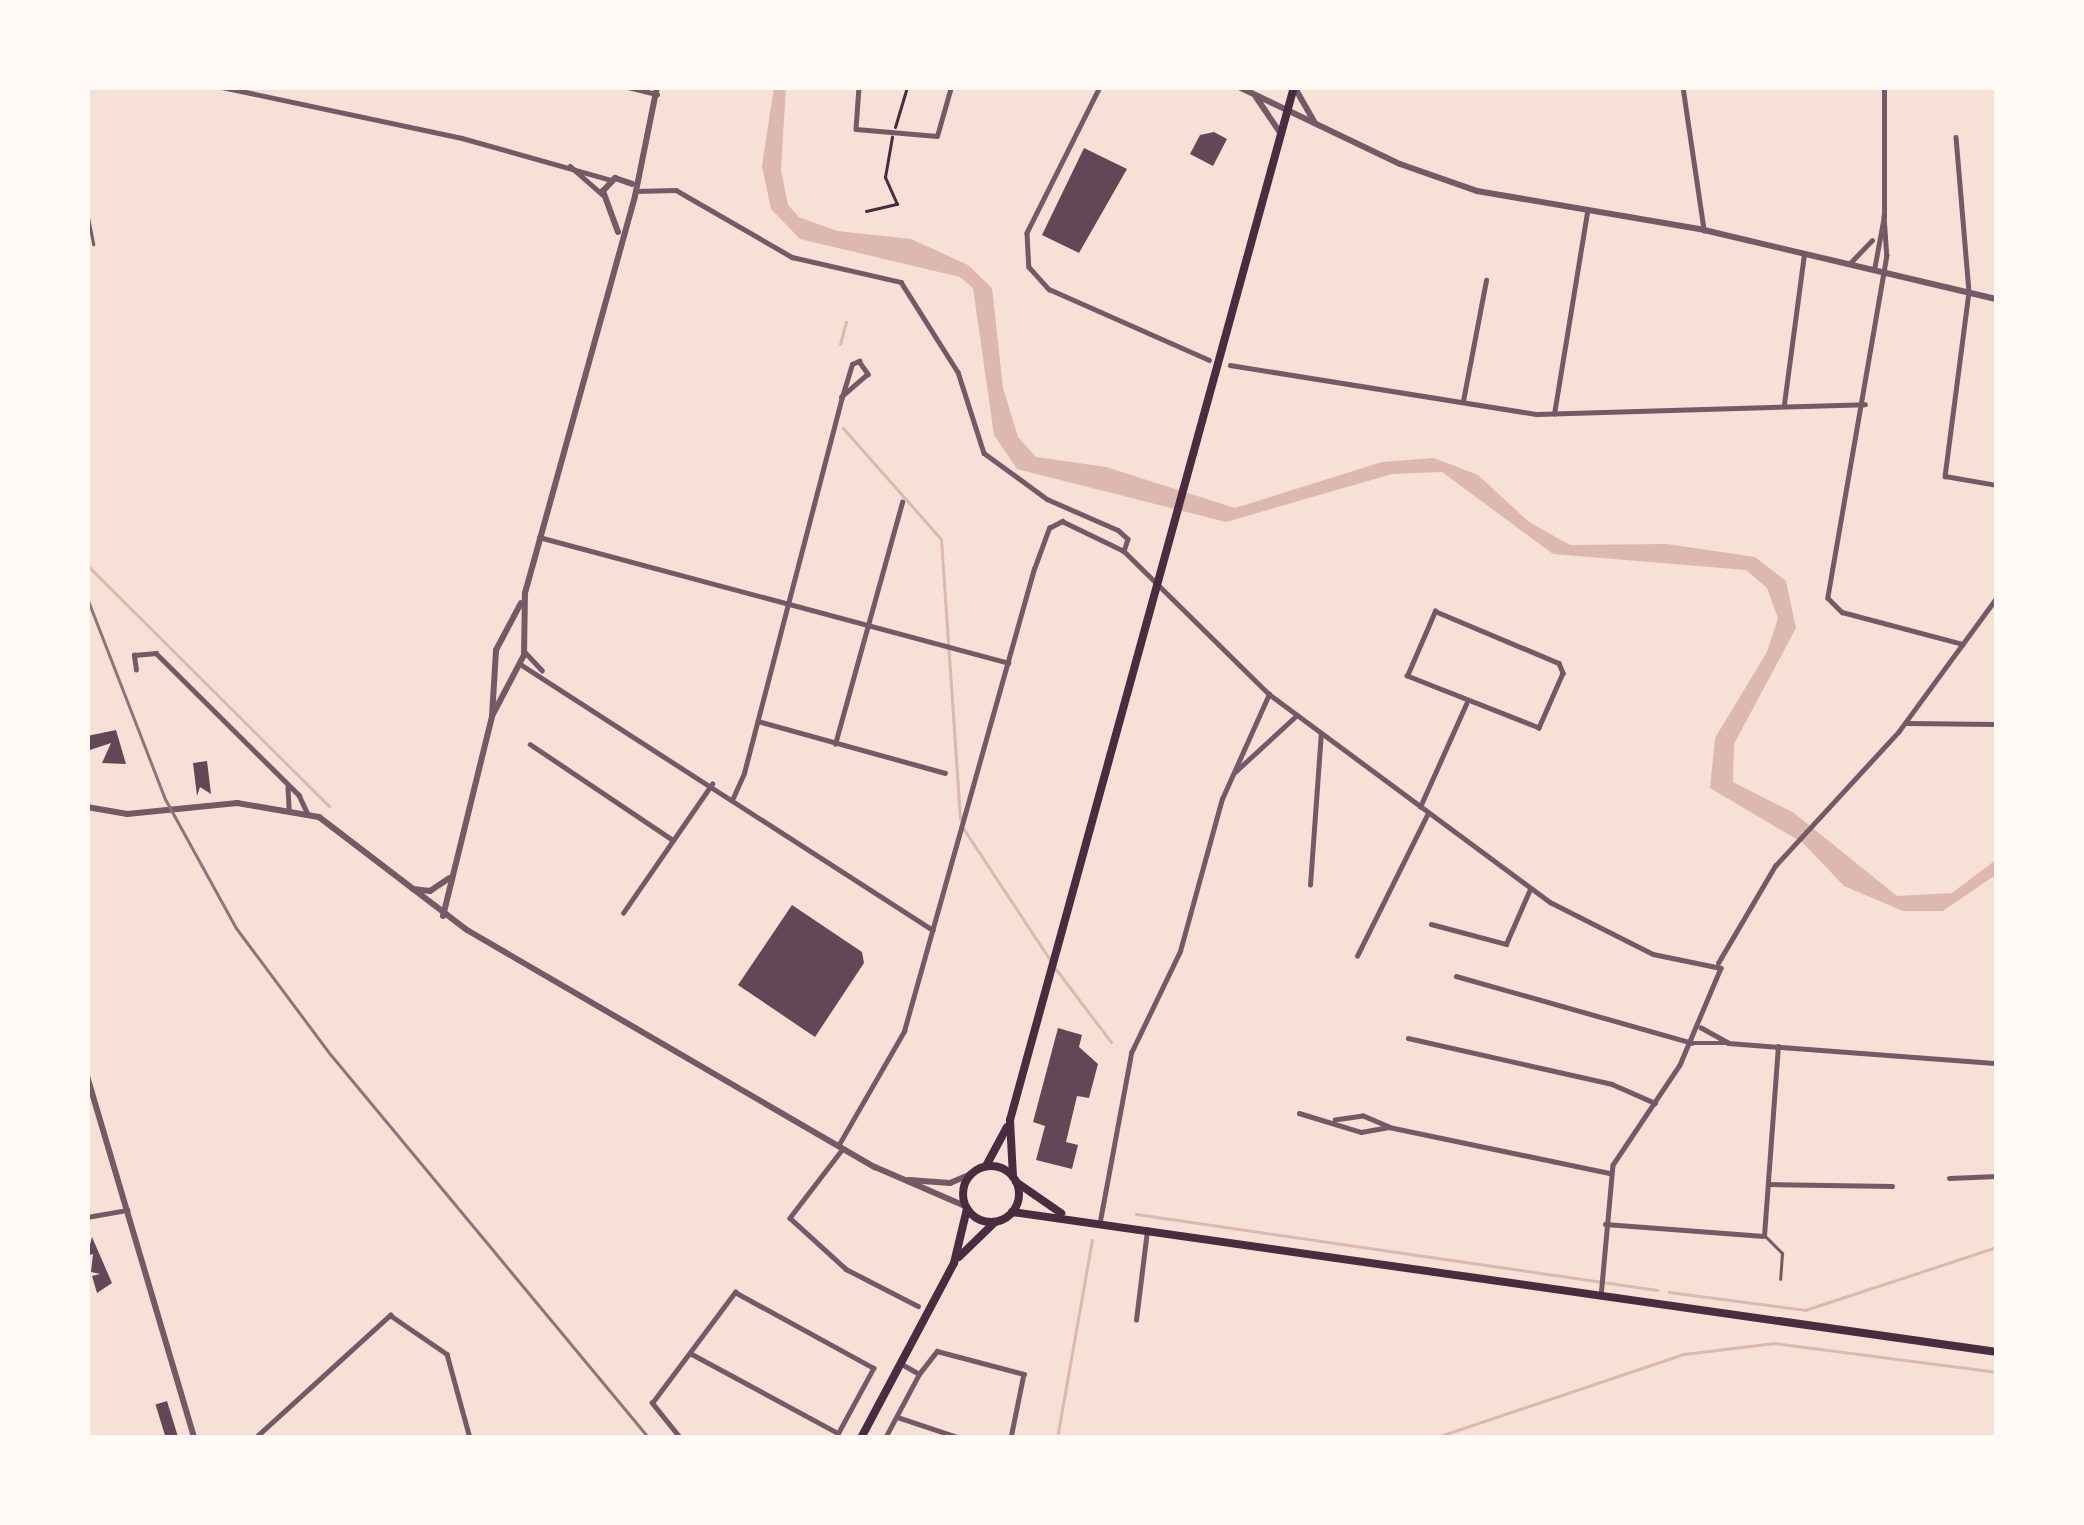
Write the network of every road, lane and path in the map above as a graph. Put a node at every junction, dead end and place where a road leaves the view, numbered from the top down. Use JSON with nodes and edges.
{"nodes":[{"id":1,"x":222,"y":87,"type":"edge"},
{"id":2,"x":628,"y":87,"type":"edge"},
{"id":3,"x":860,"y":87,"type":"edge"},
{"id":4,"x":907,"y":87,"type":"edge"},
{"id":5,"x":951,"y":87,"type":"edge"},
{"id":6,"x":1100,"y":87,"type":"edge"},
{"id":7,"x":1239,"y":87,"type":"edge"},
{"id":8,"x":1294,"y":87,"type":"edge"},
{"id":9,"x":1685,"y":87,"type":"edge"},
{"id":10,"x":1884,"y":87,"type":"edge"},
{"id":11,"x":657,"y":91,"type":"edge"},
{"id":12,"x":1254,"y":94,"type":"junction"},
{"id":13,"x":1288,"y":111,"type":"junction"},
{"id":14,"x":1318,"y":126,"type":"junction"},
{"id":15,"x":895,"y":129,"type":"dead end"},
{"id":16,"x":1281,"y":134,"type":"junction"},
{"id":17,"x":1956,"y":136,"type":"dead end"},
{"id":18,"x":892,"y":137,"type":"dead end"},
{"id":19,"x":640,"y":161,"type":"junction"},
{"id":20,"x":566,"y":162,"type":"junction"},
{"id":21,"x":622,"y":178,"type":"junction"},
{"id":22,"x":611,"y":179,"type":"junction"},
{"id":23,"x":634,"y":188,"type":"junction"},
{"id":24,"x":603,"y":196,"type":"junction"},
{"id":25,"x":608,"y":205,"type":"junction"},
{"id":26,"x":628,"y":207,"type":"junction"},
{"id":27,"x":866,"y":211,"type":"dead end"},
{"id":28,"x":1588,"y":211,"type":"junction"},
{"id":29,"x":87,"y":212,"type":"edge"},
{"id":30,"x":1884,"y":216,"type":"junction"},
{"id":31,"x":1704,"y":230,"type":"junction"},
{"id":32,"x":620,"y":236,"type":"junction"},
{"id":33,"x":1876,"y":236,"type":"junction"},
{"id":34,"x":93,"y":244,"type":"dead end"},
{"id":35,"x":1804,"y":253,"type":"junction"},
{"id":36,"x":1849,"y":264,"type":"junction"},
{"id":37,"x":1874,"y":270,"type":"junction"},
{"id":38,"x":1883,"y":272,"type":"junction"},
{"id":39,"x":1486,"y":280,"type":"dead end"},
{"id":40,"x":1969,"y":292,"type":"junction"},
{"id":41,"x":1997,"y":299,"type":"edge"},
{"id":42,"x":1209,"y":359,"type":"dead end"},
{"id":43,"x":1230,"y":364,"type":"dead end"},
{"id":44,"x":842,"y":397,"type":"junction"},
{"id":45,"x":1463,"y":401,"type":"junction"},
{"id":46,"x":1784,"y":404,"type":"junction"},
{"id":47,"x":1865,"y":404,"type":"junction"},
{"id":48,"x":1554,"y":414,"type":"junction"},
{"id":49,"x":1997,"y":484,"type":"edge"},
{"id":50,"x":902,"y":502,"type":"dead end"},
{"id":51,"x":539,"y":537,"type":"junction"},
{"id":52,"x":1124,"y":551,"type":"junction"},
{"id":53,"x":525,"y":593,"type":"junction"},
{"id":54,"x":790,"y":599,"type":"junction"},
{"id":55,"x":1996,"y":602,"type":"edge"},
{"id":56,"x":868,"y":621,"type":"junction"},
{"id":57,"x":501,"y":642,"type":"junction"},
{"id":58,"x":1963,"y":644,"type":"junction"},
{"id":59,"x":523,"y":648,"type":"junction"},
{"id":60,"x":499,"y":663,"type":"junction"},
{"id":61,"x":1009,"y":664,"type":"junction"},
{"id":62,"x":518,"y":665,"type":"junction"},
{"id":63,"x":136,"y":670,"type":"dead end"},
{"id":64,"x":545,"y":674,"type":"junction"},
{"id":65,"x":1268,"y":694,"type":"junction"},
{"id":66,"x":1466,"y":704,"type":"junction"},
{"id":67,"x":492,"y":716,"type":"junction"},
{"id":68,"x":1297,"y":716,"type":"junction"},
{"id":69,"x":758,"y":721,"type":"junction"},
{"id":70,"x":1906,"y":722,"type":"junction"},
{"id":71,"x":1997,"y":724,"type":"edge"},
{"id":72,"x":1321,"y":733,"type":"junction"},
{"id":73,"x":530,"y":744,"type":"dead end"},
{"id":74,"x":836,"y":744,"type":"junction"},
{"id":75,"x":945,"y":773,"type":"dead end"},
{"id":76,"x":1229,"y":780,"type":"junction"},
{"id":77,"x":285,"y":783,"type":"junction"},
{"id":78,"x":712,"y":784,"type":"junction"},
{"id":79,"x":733,"y":797,"type":"junction"},
{"id":80,"x":87,"y":807,"type":"edge"},
{"id":81,"x":1420,"y":807,"type":"junction"},
{"id":82,"x":289,"y":809,"type":"junction"},
{"id":83,"x":1428,"y":812,"type":"junction"},
{"id":84,"x":308,"y":814,"type":"junction"},
{"id":85,"x":673,"y":840,"type":"junction"},
{"id":86,"x":452,"y":876,"type":"junction"},
{"id":87,"x":1310,"y":885,"type":"dead end"},
{"id":88,"x":410,"y":889,"type":"junction"},
{"id":89,"x":1530,"y":889,"type":"junction"},
{"id":90,"x":623,"y":914,"type":"dead end"},
{"id":91,"x":443,"y":916,"type":"junction"},
{"id":92,"x":1431,"y":923,"type":"dead end"},
{"id":93,"x":933,"y":930,"type":"junction"},
{"id":94,"x":1358,"y":956,"type":"dead end"},
{"id":95,"x":1717,"y":964,"type":"junction"},
{"id":96,"x":1707,"y":970,"type":"junction"},
{"id":97,"x":1456,"y":976,"type":"dead end"},
{"id":98,"x":1714,"y":979,"type":"junction"},
{"id":99,"x":1700,"y":1027,"type":"junction"},
{"id":100,"x":1408,"y":1038,"type":"dead end"},
{"id":101,"x":1692,"y":1043,"type":"junction"},
{"id":102,"x":1728,"y":1043,"type":"junction"},
{"id":103,"x":1778,"y":1047,"type":"junction"},
{"id":104,"x":1997,"y":1063,"type":"edge"},
{"id":105,"x":87,"y":1076,"type":"edge"},
{"id":106,"x":1654,"y":1103,"type":"junction"},
{"id":107,"x":1299,"y":1113,"type":"dead end"},
{"id":108,"x":1010,"y":1120,"type":"junction"},
{"id":109,"x":1335,"y":1120,"type":"junction"},
{"id":110,"x":1389,"y":1127,"type":"junction"},
{"id":111,"x":841,"y":1148,"type":"junction"},
{"id":112,"x":986,"y":1166,"type":"junction"},
{"id":113,"x":1610,"y":1173,"type":"junction"},
{"id":114,"x":970,"y":1174,"type":"junction"},
{"id":115,"x":1997,"y":1176,"type":"edge"},
{"id":116,"x":1949,"y":1178,"type":"dead end"},
{"id":117,"x":899,"y":1179,"type":"junction"},
{"id":118,"x":1015,"y":1179,"type":"junction"},
{"id":119,"x":1768,"y":1184,"type":"junction"},
{"id":120,"x":1892,"y":1186,"type":"dead end"},
{"id":121,"x":966,"y":1207,"type":"junction"},
{"id":122,"x":127,"y":1210,"type":"junction"},
{"id":123,"x":1012,"y":1212,"type":"junction"},
{"id":124,"x":1068,"y":1216,"type":"junction"},
{"id":125,"x":87,"y":1217,"type":"edge"},
{"id":126,"x":998,"y":1221,"type":"junction"},
{"id":127,"x":1100,"y":1221,"type":"junction"},
{"id":128,"x":1605,"y":1224,"type":"junction"},
{"id":129,"x":1147,"y":1227,"type":"junction"},
{"id":130,"x":1764,"y":1236,"type":"junction"},
{"id":131,"x":954,"y":1263,"type":"junction"},
{"id":132,"x":1780,"y":1279,"type":"dead end"},
{"id":133,"x":1601,"y":1291,"type":"junction"},
{"id":134,"x":918,"y":1306,"type":"dead end"},
{"id":135,"x":1136,"y":1320,"type":"dead end"},
{"id":136,"x":1997,"y":1352,"type":"edge"},
{"id":137,"x":690,"y":1353,"type":"junction"},
{"id":138,"x":902,"y":1364,"type":"junction"},
{"id":139,"x":920,"y":1374,"type":"junction"},
{"id":140,"x":859,"y":1396,"type":"junction"},
{"id":141,"x":878,"y":1406,"type":"junction"},
{"id":142,"x":896,"y":1416,"type":"junction"},
{"id":143,"x":838,"y":1436,"type":"edge"},
{"id":144,"x":194,"y":1438,"type":"edge"},
{"id":145,"x":255,"y":1438,"type":"edge"},
{"id":146,"x":470,"y":1438,"type":"edge"},
{"id":147,"x":680,"y":1438,"type":"edge"},
{"id":148,"x":862,"y":1438,"type":"edge"},
{"id":149,"x":885,"y":1438,"type":"edge"},
{"id":150,"x":960,"y":1438,"type":"edge"},
{"id":151,"x":1011,"y":1438,"type":"edge"}],
"edges":[{"from":1,"to":20,"type":"street"},
{"from":2,"to":11,"type":"street"},
{"from":3,"to":5,"type":"street"},
{"from":4,"to":15,"type":"path"},
{"from":6,"to":42,"type":"street"},
{"from":7,"to":12,"type":"street"},
{"from":8,"to":13,"type":"main road"},
{"from":8,"to":14,"type":"street"},
{"from":9,"to":31,"type":"street"},
{"from":10,"to":30,"type":"street"},
{"from":11,"to":19,"type":"street"},
{"from":12,"to":13,"type":"street"},
{"from":12,"to":16,"type":"street"},
{"from":13,"to":14,"type":"street"},
{"from":13,"to":16,"type":"main road"},
{"from":14,"to":28,"type":"street"},
{"from":16,"to":108,"type":"main road"},
{"from":17,"to":40,"type":"street"},
{"from":18,"to":27,"type":"path"},
{"from":19,"to":21,"type":"street"},
{"from":19,"to":23,"type":"street"},
{"from":20,"to":22,"type":"street"},
{"from":20,"to":24,"type":"street"},
{"from":21,"to":22,"type":"street"},
{"from":21,"to":23,"type":"street"},
{"from":22,"to":24,"type":"street"},
{"from":23,"to":26,"type":"street"},
{"from":23,"to":52,"type":"street"},
{"from":24,"to":25,"type":"street"},
{"from":25,"to":26,"type":"street"},
{"from":25,"to":32,"type":"street"},
{"from":26,"to":32,"type":"street"},
{"from":28,"to":31,"type":"street"},
{"from":28,"to":48,"type":"street"},
{"from":29,"to":34,"type":"lane"},
{"from":30,"to":33,"type":"street"},
{"from":30,"to":38,"type":"street"},
{"from":31,"to":35,"type":"street"},
{"from":32,"to":51,"type":"street"},
{"from":33,"to":36,"type":"street"},
{"from":33,"to":37,"type":"street"},
{"from":35,"to":36,"type":"street"},
{"from":35,"to":46,"type":"street"},
{"from":36,"to":37,"type":"street"},
{"from":37,"to":38,"type":"street"},
{"from":38,"to":40,"type":"street"},
{"from":38,"to":47,"type":"street"},
{"from":39,"to":45,"type":"street"},
{"from":40,"to":41,"type":"street"},
{"from":40,"to":49,"type":"street"},
{"from":43,"to":45,"type":"street"},
{"from":44,"to":44,"type":"street"},
{"from":44,"to":54,"type":"street"},
{"from":45,"to":48,"type":"street"},
{"from":46,"to":47,"type":"street"},
{"from":46,"to":48,"type":"street"},
{"from":47,"to":58,"type":"street"},
{"from":50,"to":56,"type":"street"},
{"from":51,"to":53,"type":"street"},
{"from":51,"to":54,"type":"street"},
{"from":52,"to":61,"type":"street"},
{"from":52,"to":65,"type":"street"},
{"from":53,"to":57,"type":"street"},
{"from":53,"to":59,"type":"street"},
{"from":54,"to":56,"type":"street"},
{"from":54,"to":69,"type":"street"},
{"from":55,"to":58,"type":"street"},
{"from":56,"to":61,"type":"street"},
{"from":56,"to":74,"type":"street"},
{"from":57,"to":59,"type":"street"},
{"from":57,"to":60,"type":"street"},
{"from":58,"to":70,"type":"street"},
{"from":59,"to":62,"type":"street"},
{"from":59,"to":64,"type":"street"},
{"from":60,"to":62,"type":"street"},
{"from":60,"to":67,"type":"street"},
{"from":61,"to":93,"type":"street"},
{"from":62,"to":64,"type":"street"},
{"from":62,"to":67,"type":"street"},
{"from":63,"to":77,"type":"street"},
{"from":64,"to":78,"type":"street"},
{"from":65,"to":68,"type":"street"},
{"from":65,"to":76,"type":"street"},
{"from":66,"to":66,"type":"street"},
{"from":66,"to":81,"type":"street"},
{"from":67,"to":86,"type":"street"},
{"from":68,"to":72,"type":"street"},
{"from":68,"to":76,"type":"street"},
{"from":69,"to":74,"type":"street"},
{"from":69,"to":79,"type":"street"},
{"from":70,"to":71,"type":"street"},
{"from":70,"to":95,"type":"street"},
{"from":72,"to":81,"type":"street"},
{"from":72,"to":87,"type":"street"},
{"from":73,"to":85,"type":"street"},
{"from":74,"to":75,"type":"street"},
{"from":76,"to":127,"type":"street"},
{"from":77,"to":82,"type":"street"},
{"from":77,"to":84,"type":"street"},
{"from":78,"to":79,"type":"street"},
{"from":78,"to":85,"type":"street"},
{"from":79,"to":93,"type":"street"},
{"from":80,"to":82,"type":"street"},
{"from":81,"to":83,"type":"street"},
{"from":82,"to":84,"type":"street"},
{"from":83,"to":89,"type":"street"},
{"from":83,"to":94,"type":"street"},
{"from":84,"to":88,"type":"street"},
{"from":85,"to":90,"type":"street"},
{"from":86,"to":88,"type":"street"},
{"from":86,"to":91,"type":"street"},
{"from":88,"to":91,"type":"street"},
{"from":89,"to":92,"type":"street"},
{"from":89,"to":96,"type":"street"},
{"from":91,"to":111,"type":"street"},
{"from":93,"to":111,"type":"street"},
{"from":95,"to":96,"type":"street"},
{"from":95,"to":98,"type":"street"},
{"from":96,"to":98,"type":"street"},
{"from":97,"to":101,"type":"street"},
{"from":98,"to":99,"type":"street"},
{"from":99,"to":101,"type":"street"},
{"from":99,"to":102,"type":"street"},
{"from":100,"to":106,"type":"street"},
{"from":101,"to":102,"type":"street"},
{"from":101,"to":106,"type":"street"},
{"from":102,"to":103,"type":"street"},
{"from":103,"to":104,"type":"street"},
{"from":103,"to":119,"type":"street"},
{"from":105,"to":122,"type":"street"},
{"from":106,"to":113,"type":"street"},
{"from":107,"to":109,"type":"street"},
{"from":108,"to":112,"type":"main road"},
{"from":108,"to":118,"type":"main road"},
{"from":109,"to":110,"type":"street"},
{"from":109,"to":110,"type":"street"},
{"from":110,"to":113,"type":"street"},
{"from":111,"to":117,"type":"street"},
{"from":111,"to":134,"type":"street"},
{"from":112,"to":114,"type":"main road"},
{"from":112,"to":118,"type":"main road"},
{"from":113,"to":128,"type":"street"},
{"from":114,"to":117,"type":"street"},
{"from":114,"to":121,"type":"main road"},
{"from":115,"to":116,"type":"street"},
{"from":117,"to":121,"type":"street"},
{"from":118,"to":123,"type":"main road"},
{"from":118,"to":124,"type":"main road"},
{"from":119,"to":120,"type":"street"},
{"from":119,"to":130,"type":"street"},
{"from":121,"to":126,"type":"main road"},
{"from":121,"to":131,"type":"main road"},
{"from":122,"to":125,"type":"street"},
{"from":122,"to":144,"type":"street"},
{"from":123,"to":124,"type":"main road"},
{"from":123,"to":126,"type":"main road"},
{"from":124,"to":127,"type":"main road"},
{"from":126,"to":131,"type":"main road"},
{"from":127,"to":129,"type":"main road"},
{"from":128,"to":130,"type":"street"},
{"from":128,"to":133,"type":"street"},
{"from":129,"to":133,"type":"main road"},
{"from":129,"to":135,"type":"street"},
{"from":130,"to":132,"type":"lane"},
{"from":131,"to":138,"type":"main road"},
{"from":133,"to":136,"type":"main road"},
{"from":137,"to":140,"type":"street"},
{"from":137,"to":143,"type":"street"},
{"from":137,"to":147,"type":"street"},
{"from":138,"to":139,"type":"street"},
{"from":138,"to":141,"type":"main road"},
{"from":139,"to":142,"type":"street"},
{"from":139,"to":151,"type":"street"},
{"from":140,"to":141,"type":"street"},
{"from":140,"to":143,"type":"street"},
{"from":141,"to":148,"type":"main road"},
{"from":142,"to":149,"type":"street"},
{"from":142,"to":150,"type":"street"},
{"from":145,"to":146,"type":"street"}]}
